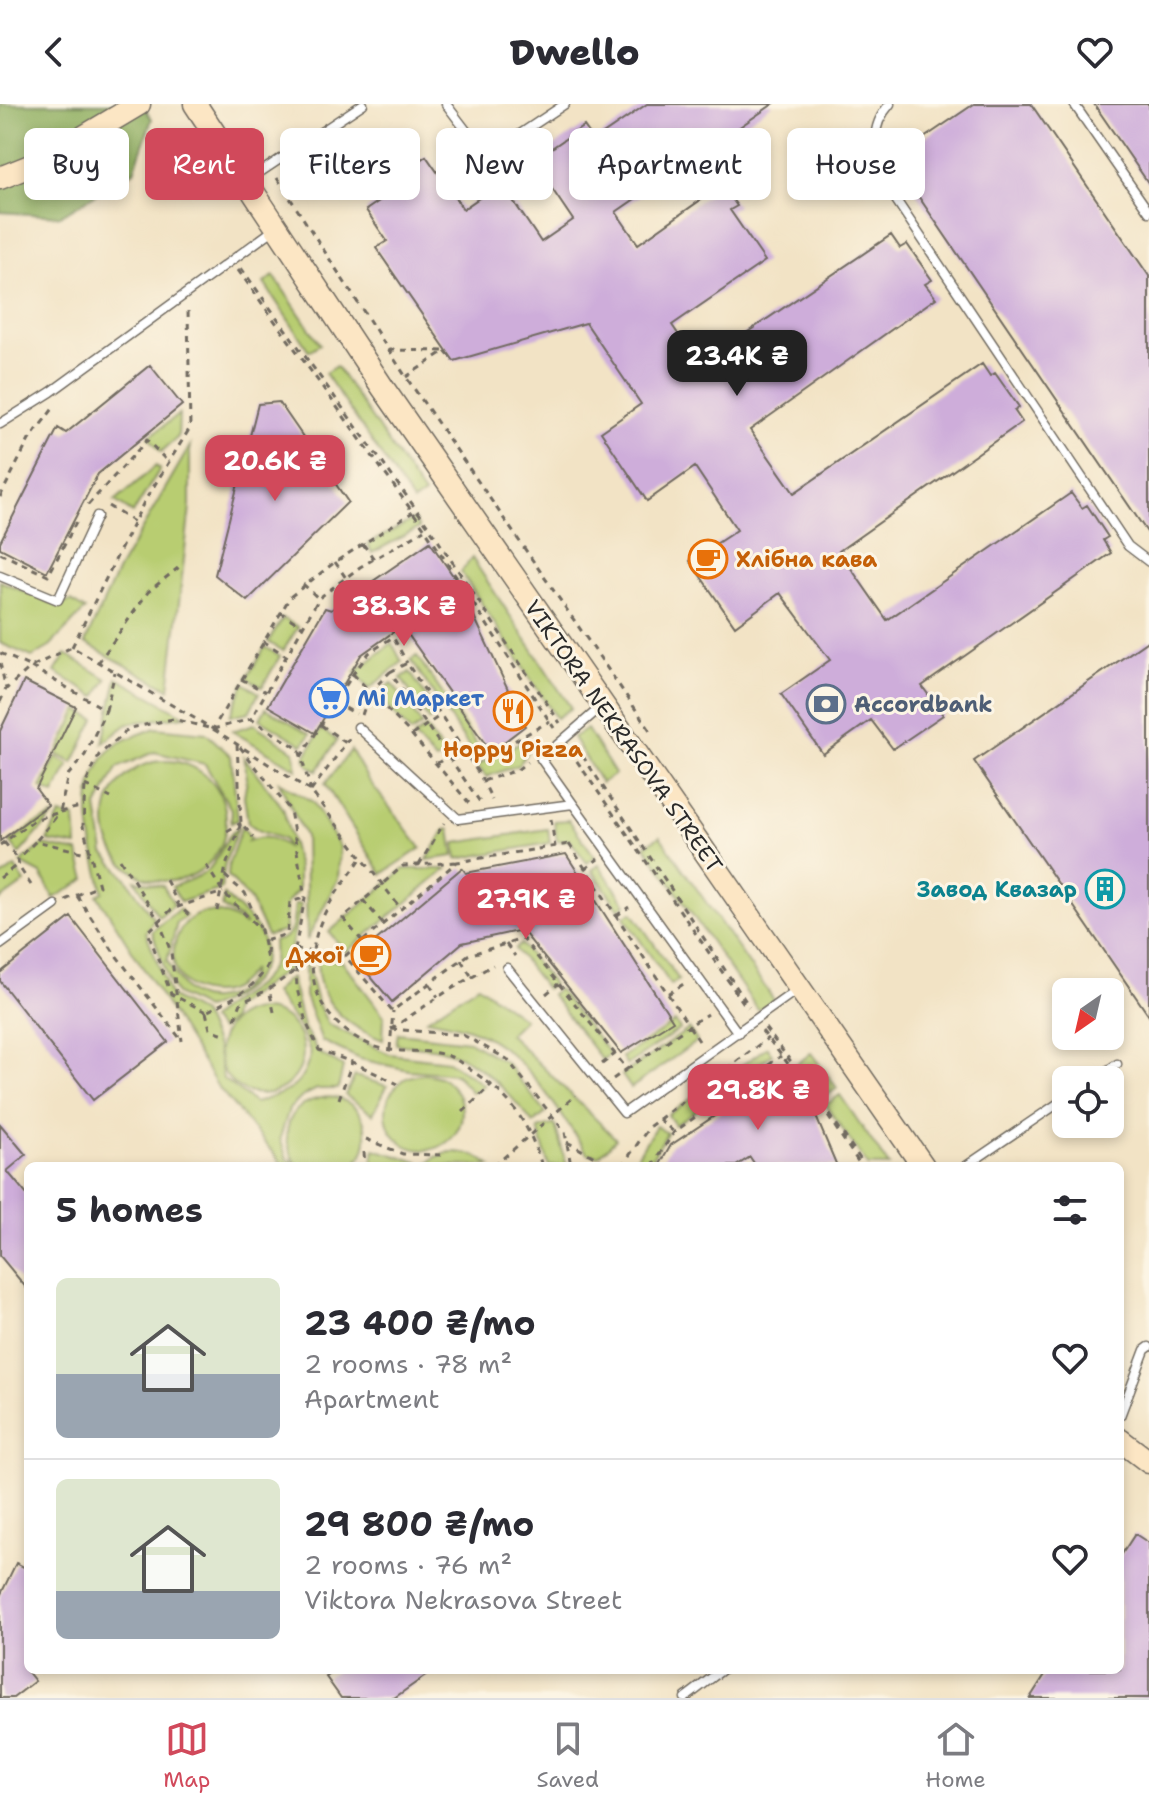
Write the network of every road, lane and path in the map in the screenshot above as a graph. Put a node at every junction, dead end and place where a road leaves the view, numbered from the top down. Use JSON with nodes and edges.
{"nodes":[{"id":1,"x":139,"y":104,"type":"edge"},
{"id":2,"x":195,"y":104,"type":"edge"},
{"id":3,"x":363,"y":104,"type":"edge"},
{"id":4,"x":446,"y":104,"type":"edge"},
{"id":5,"x":565,"y":104,"type":"edge"},
{"id":6,"x":890,"y":104,"type":"edge"},
{"id":7,"x":1074,"y":104,"type":"edge"},
{"id":8,"x":211,"y":128,"type":"edge"},
{"id":9,"x":270,"y":166,"type":"junction"},
{"id":10,"x":264,"y":170,"type":"edge"},
{"id":11,"x":0,"y":178,"type":"edge"},
{"id":12,"x":259,"y":200,"type":"edge"},
{"id":13,"x":1149,"y":212,"type":"edge"},
{"id":14,"x":277,"y":227,"type":"junction"},
{"id":15,"x":232,"y":260,"type":"junction"},
{"id":16,"x":187,"y":292,"type":"junction"},
{"id":17,"x":388,"y":350,"type":"junction"},
{"id":18,"x":445,"y":351,"type":"junction"},
{"id":19,"x":453,"y":361,"type":"dead end"},
{"id":20,"x":406,"y":377,"type":"junction"},
{"id":21,"x":60,"y":400,"type":"dead end"},
{"id":22,"x":0,"y":424,"type":"edge"},
{"id":23,"x":0,"y":497,"type":"edge"},
{"id":24,"x":108,"y":506,"type":"dead end"},
{"id":25,"x":414,"y":512,"type":"junction"},
{"id":26,"x":97,"y":516,"type":"dead end"},
{"id":27,"x":134,"y":522,"type":"junction"},
{"id":28,"x":427,"y":528,"type":"junction"},
{"id":29,"x":363,"y":544,"type":"junction"},
{"id":30,"x":374,"y":559,"type":"junction"},
{"id":31,"x":335,"y":562,"type":"junction"},
{"id":32,"x":1149,"y":562,"type":"edge"},
{"id":33,"x":183,"y":564,"type":"dead end"},
{"id":34,"x":0,"y":576,"type":"edge"},
{"id":35,"x":346,"y":578,"type":"junction"},
{"id":36,"x":303,"y":584,"type":"junction"},
{"id":37,"x":319,"y":598,"type":"junction"},
{"id":38,"x":280,"y":612,"type":"junction"},
{"id":39,"x":303,"y":627,"type":"junction"},
{"id":40,"x":263,"y":641,"type":"junction"},
{"id":41,"x":72,"y":647,"type":"junction"},
{"id":42,"x":0,"y":653,"type":"edge"},
{"id":43,"x":286,"y":656,"type":"junction"},
{"id":44,"x":0,"y":663,"type":"edge"},
{"id":45,"x":98,"y":663,"type":"junction"},
{"id":46,"x":407,"y":663,"type":"junction"},
{"id":47,"x":31,"y":667,"type":"junction"},
{"id":48,"x":115,"y":672,"type":"junction"},
{"id":49,"x":390,"y":672,"type":"junction"},
{"id":50,"x":353,"y":674,"type":"junction"},
{"id":51,"x":241,"y":679,"type":"junction"},
{"id":52,"x":6,"y":689,"type":"junction"},
{"id":53,"x":266,"y":692,"type":"junction"},
{"id":54,"x":370,"y":692,"type":"junction"},
{"id":55,"x":0,"y":702,"type":"edge"},
{"id":56,"x":335,"y":702,"type":"junction"},
{"id":57,"x":603,"y":706,"type":"junction"},
{"id":58,"x":106,"y":710,"type":"junction"},
{"id":59,"x":441,"y":715,"type":"junction"},
{"id":60,"x":251,"y":719,"type":"junction"},
{"id":61,"x":550,"y":721,"type":"junction"},
{"id":62,"x":321,"y":725,"type":"junction"},
{"id":63,"x":358,"y":727,"type":"joint"},
{"id":64,"x":213,"y":729,"type":"junction"},
{"id":65,"x":652,"y":733,"type":"dead end"},
{"id":66,"x":412,"y":735,"type":"junction"},
{"id":67,"x":566,"y":738,"type":"junction"},
{"id":68,"x":346,"y":743,"type":"junction"},
{"id":69,"x":237,"y":744,"type":"junction"},
{"id":70,"x":462,"y":747,"type":"junction"},
{"id":71,"x":301,"y":757,"type":"junction"},
{"id":72,"x":528,"y":762,"type":"dead end"},
{"id":73,"x":436,"y":764,"type":"junction"},
{"id":74,"x":473,"y":765,"type":"junction"},
{"id":75,"x":483,"y":781,"type":"junction"},
{"id":76,"x":85,"y":785,"type":"junction"},
{"id":77,"x":311,"y":791,"type":"junction"},
{"id":78,"x":111,"y":798,"type":"dead end"},
{"id":79,"x":573,"y":804,"type":"junction"},
{"id":80,"x":84,"y":806,"type":"junction"},
{"id":81,"x":550,"y":807,"type":"junction"},
{"id":82,"x":60,"y":812,"type":"junction"},
{"id":83,"x":451,"y":812,"type":"junction"},
{"id":84,"x":494,"y":814,"type":"junction"},
{"id":85,"x":477,"y":816,"type":"junction"},
{"id":86,"x":241,"y":823,"type":"junction"},
{"id":87,"x":227,"y":831,"type":"dead end"},
{"id":88,"x":253,"y":837,"type":"dead end"},
{"id":89,"x":36,"y":841,"type":"junction"},
{"id":90,"x":2,"y":844,"type":"edge"},
{"id":91,"x":555,"y":847,"type":"junction"},
{"id":92,"x":90,"y":854,"type":"junction"},
{"id":93,"x":361,"y":858,"type":"junction"},
{"id":94,"x":600,"y":858,"type":"dead end"},
{"id":95,"x":120,"y":859,"type":"dead end"},
{"id":96,"x":18,"y":862,"type":"junction"},
{"id":97,"x":457,"y":862,"type":"junction"},
{"id":98,"x":206,"y":865,"type":"dead end"},
{"id":99,"x":419,"y":865,"type":"junction"},
{"id":100,"x":585,"y":869,"type":"junction"},
{"id":101,"x":225,"y":876,"type":"junction"},
{"id":102,"x":0,"y":878,"type":"edge"},
{"id":103,"x":166,"y":880,"type":"dead end"},
{"id":104,"x":31,"y":885,"type":"dead end"},
{"id":105,"x":381,"y":885,"type":"junction"},
{"id":106,"x":223,"y":892,"type":"junction"},
{"id":107,"x":77,"y":896,"type":"junction"},
{"id":108,"x":305,"y":898,"type":"junction"},
{"id":109,"x":363,"y":900,"type":"junction"},
{"id":110,"x":633,"y":904,"type":"dead end"},
{"id":111,"x":55,"y":905,"type":"joint"},
{"id":112,"x":179,"y":906,"type":"junction"},
{"id":113,"x":401,"y":909,"type":"junction"},
{"id":114,"x":217,"y":911,"type":"dead end"},
{"id":115,"x":190,"y":916,"type":"dead end"},
{"id":116,"x":616,"y":916,"type":"junction"},
{"id":117,"x":159,"y":921,"type":"junction"},
{"id":118,"x":383,"y":924,"type":"junction"},
{"id":119,"x":261,"y":930,"type":"junction"},
{"id":120,"x":363,"y":942,"type":"junction"},
{"id":121,"x":0,"y":945,"type":"edge"},
{"id":122,"x":295,"y":949,"type":"junction"},
{"id":123,"x":314,"y":950,"type":"junction"},
{"id":124,"x":345,"y":956,"type":"junction"},
{"id":125,"x":267,"y":958,"type":"junction"},
{"id":126,"x":461,"y":960,"type":"junction"},
{"id":127,"x":507,"y":968,"type":"joint"},
{"id":128,"x":296,"y":970,"type":"junction"},
{"id":129,"x":472,"y":977,"type":"junction"},
{"id":130,"x":687,"y":981,"type":"dead end"},
{"id":131,"x":430,"y":984,"type":"junction"},
{"id":132,"x":559,"y":984,"type":"junction"},
{"id":133,"x":269,"y":989,"type":"junction"},
{"id":134,"x":798,"y":989,"type":"junction"},
{"id":135,"x":546,"y":994,"type":"dead end"},
{"id":136,"x":668,"y":994,"type":"junction"},
{"id":137,"x":438,"y":997,"type":"junction"},
{"id":138,"x":178,"y":998,"type":"junction"},
{"id":139,"x":718,"y":1006,"type":"junction"},
{"id":140,"x":393,"y":1011,"type":"junction"},
{"id":141,"x":206,"y":1012,"type":"junction"},
{"id":142,"x":274,"y":1012,"type":"dead end"},
{"id":143,"x":235,"y":1019,"type":"dead end"},
{"id":144,"x":757,"y":1020,"type":"junction"},
{"id":145,"x":689,"y":1026,"type":"junction"},
{"id":146,"x":391,"y":1029,"type":"junction"},
{"id":147,"x":738,"y":1033,"type":"junction"},
{"id":148,"x":224,"y":1034,"type":"dead end"},
{"id":149,"x":768,"y":1038,"type":"junction"},
{"id":150,"x":390,"y":1049,"type":"junction"},
{"id":151,"x":615,"y":1054,"type":"junction"},
{"id":152,"x":708,"y":1054,"type":"junction"},
{"id":153,"x":782,"y":1055,"type":"junction"},
{"id":154,"x":352,"y":1062,"type":"junction"},
{"id":155,"x":602,"y":1064,"type":"dead end"},
{"id":156,"x":1117,"y":1064,"type":"dead end"},
{"id":157,"x":1114,"y":1066,"type":"edge"},
{"id":158,"x":627,"y":1069,"type":"junction"},
{"id":159,"x":721,"y":1073,"type":"junction"},
{"id":160,"x":613,"y":1079,"type":"dead end"},
{"id":161,"x":398,"y":1084,"type":"dead end"},
{"id":162,"x":493,"y":1084,"type":"junction"},
{"id":163,"x":733,"y":1090,"type":"junction"},
{"id":164,"x":576,"y":1095,"type":"dead end"},
{"id":165,"x":339,"y":1099,"type":"dead end"},
{"id":166,"x":1052,"y":1108,"type":"edge"},
{"id":167,"x":463,"y":1112,"type":"dead end"},
{"id":168,"x":553,"y":1116,"type":"junction"},
{"id":169,"x":659,"y":1119,"type":"junction"},
{"id":170,"x":674,"y":1132,"type":"junction"},
{"id":171,"x":530,"y":1134,"type":"junction"},
{"id":172,"x":366,"y":1139,"type":"dead end"},
{"id":173,"x":567,"y":1142,"type":"junction"},
{"id":174,"x":364,"y":1152,"type":"dead end"},
{"id":175,"x":442,"y":1155,"type":"dead end"},
{"id":176,"x":365,"y":1162,"type":"edge"},
{"id":177,"x":498,"y":1162,"type":"edge"},
{"id":178,"x":540,"y":1162,"type":"edge"},
{"id":179,"x":570,"y":1162,"type":"edge"},
{"id":180,"x":604,"y":1162,"type":"edge"},
{"id":181,"x":625,"y":1162,"type":"edge"},
{"id":182,"x":655,"y":1162,"type":"edge"},
{"id":183,"x":860,"y":1162,"type":"edge"},
{"id":184,"x":860,"y":1162,"type":"edge"},
{"id":185,"x":920,"y":1162,"type":"edge"},
{"id":186,"x":972,"y":1162,"type":"edge"},
{"id":187,"x":1149,"y":1347,"type":"edge"},
{"id":188,"x":1124,"y":1405,"type":"edge"},
{"id":189,"x":1124,"y":1443,"type":"edge"},
{"id":190,"x":1149,"y":1462,"type":"edge"},
{"id":191,"x":717,"y":1674,"type":"edge"},
{"id":192,"x":685,"y":1698,"type":"edge"}],
"edges":[{"from":1,"to":11,"type":"main road"},
{"from":2,"to":8,"type":"main road","name":"VIKTORA NEKRASOVA STREET"},
{"from":3,"to":9,"type":"lane"},
{"from":4,"to":5,"type":"lane"},
{"from":6,"to":32,"type":"lane"},
{"from":7,"to":13,"type":"lane"},
{"from":9,"to":10,"type":"lane"},
{"from":9,"to":17,"type":"path"},
{"from":12,"to":14,"type":"main road","name":"VIKTORA NEKRASOVA STREET"},
{"from":14,"to":15,"type":"lane"},
{"from":14,"to":57,"type":"main road","name":"VIKTORA NEKRASOVA STREET"},
{"from":15,"to":16,"type":"lane"},
{"from":15,"to":25,"type":"path"},
{"from":16,"to":22,"type":"lane"},
{"from":16,"to":27,"type":"path"},
{"from":17,"to":18,"type":"path"},
{"from":17,"to":20,"type":"path"},
{"from":18,"to":19,"type":"path"},
{"from":18,"to":20,"type":"path"},
{"from":20,"to":65,"type":"path"},
{"from":21,"to":23,"type":"path"},
{"from":24,"to":27,"type":"path"},
{"from":25,"to":28,"type":"path"},
{"from":25,"to":29,"type":"path"},
{"from":26,"to":34,"type":"lane"},
{"from":27,"to":41,"type":"path"},
{"from":28,"to":30,"type":"path"},
{"from":28,"to":61,"type":"path"},
{"from":28,"to":67,"type":"path"},
{"from":29,"to":30,"type":"path"},
{"from":29,"to":31,"type":"path"},
{"from":30,"to":35,"type":"path"},
{"from":31,"to":35,"type":"path"},
{"from":31,"to":36,"type":"path"},
{"from":33,"to":45,"type":"path"},
{"from":35,"to":37,"type":"path"},
{"from":36,"to":37,"type":"path"},
{"from":36,"to":38,"type":"path"},
{"from":37,"to":39,"type":"path"},
{"from":38,"to":39,"type":"path"},
{"from":38,"to":40,"type":"path"},
{"from":39,"to":43,"type":"path"},
{"from":40,"to":43,"type":"path"},
{"from":40,"to":51,"type":"path"},
{"from":41,"to":45,"type":"path"},
{"from":41,"to":47,"type":"path"},
{"from":42,"to":47,"type":"path"},
{"from":43,"to":53,"type":"path"},
{"from":44,"to":52,"type":"path"},
{"from":45,"to":48,"type":"path"},
{"from":46,"to":49,"type":"path"},
{"from":46,"to":50,"type":"path"},
{"from":46,"to":59,"type":"path"},
{"from":47,"to":52,"type":"path"},
{"from":47,"to":58,"type":"path"},
{"from":48,"to":58,"type":"path"},
{"from":48,"to":64,"type":"path"},
{"from":49,"to":54,"type":"path"},
{"from":49,"to":84,"type":"path"},
{"from":50,"to":54,"type":"path"},
{"from":50,"to":56,"type":"path"},
{"from":51,"to":53,"type":"path"},
{"from":51,"to":64,"type":"path"},
{"from":52,"to":55,"type":"path"},
{"from":53,"to":60,"type":"path"},
{"from":54,"to":56,"type":"path"},
{"from":54,"to":66,"type":"path"},
{"from":56,"to":62,"type":"path"},
{"from":57,"to":67,"type":"lane"},
{"from":57,"to":134,"type":"main road","name":"VIKTORA NEKRASOVA STREET"},
{"from":58,"to":82,"type":"path"},
{"from":59,"to":66,"type":"path"},
{"from":59,"to":70,"type":"path"},
{"from":60,"to":64,"type":"path"},
{"from":60,"to":71,"type":"path"},
{"from":61,"to":67,"type":"path"},
{"from":61,"to":74,"type":"path"},
{"from":62,"to":68,"type":"path"},
{"from":62,"to":71,"type":"path"},
{"from":63,"to":68,"type":"path"},
{"from":63,"to":83,"type":"lane"},
{"from":64,"to":69,"type":"path"},
{"from":64,"to":76,"type":"path"},
{"from":66,"to":73,"type":"path"},
{"from":67,"to":79,"type":"lane"},
{"from":67,"to":144,"type":"path"},
{"from":67,"to":144,"type":"path"},
{"from":68,"to":77,"type":"path"},
{"from":69,"to":77,"type":"path"},
{"from":69,"to":86,"type":"path"},
{"from":69,"to":108,"type":"path"},
{"from":70,"to":73,"type":"path"},
{"from":70,"to":74,"type":"path"},
{"from":71,"to":77,"type":"path"},
{"from":72,"to":75,"type":"path"},
{"from":73,"to":85,"type":"path"},
{"from":74,"to":75,"type":"path"},
{"from":75,"to":84,"type":"path"},
{"from":76,"to":78,"type":"path"},
{"from":76,"to":80,"type":"path"},
{"from":77,"to":93,"type":"path"},
{"from":79,"to":81,"type":"lane"},
{"from":79,"to":139,"type":"lane"},
{"from":80,"to":82,"type":"path"},
{"from":80,"to":92,"type":"path"},
{"from":81,"to":84,"type":"lane"},
{"from":81,"to":91,"type":"path"},
{"from":82,"to":89,"type":"path"},
{"from":82,"to":90,"type":"path"},
{"from":83,"to":85,"type":"lane"},
{"from":83,"to":99,"type":"path"},
{"from":84,"to":85,"type":"lane"},
{"from":86,"to":87,"type":"path"},
{"from":86,"to":88,"type":"path"},
{"from":86,"to":101,"type":"path"},
{"from":89,"to":92,"type":"path"},
{"from":89,"to":96,"type":"path"},
{"from":90,"to":96,"type":"path"},
{"from":91,"to":97,"type":"path"},
{"from":91,"to":100,"type":"path"},
{"from":92,"to":107,"type":"path"},
{"from":93,"to":105,"type":"path"},
{"from":93,"to":123,"type":"path"},
{"from":94,"to":100,"type":"path"},
{"from":95,"to":117,"type":"path"},
{"from":96,"to":102,"type":"path"},
{"from":96,"to":104,"type":"path"},
{"from":97,"to":99,"type":"path"},
{"from":97,"to":113,"type":"path"},
{"from":98,"to":106,"type":"path"},
{"from":99,"to":105,"type":"path"},
{"from":100,"to":116,"type":"path"},
{"from":101,"to":106,"type":"path"},
{"from":101,"to":119,"type":"path"},
{"from":103,"to":112,"type":"path"},
{"from":105,"to":109,"type":"path"},
{"from":105,"to":113,"type":"path"},
{"from":106,"to":112,"type":"path"},
{"from":106,"to":114,"type":"path"},
{"from":106,"to":119,"type":"path"},
{"from":107,"to":111,"type":"path"},
{"from":107,"to":138,"type":"path"},
{"from":108,"to":122,"type":"path"},
{"from":108,"to":125,"type":"path"},
{"from":109,"to":118,"type":"path"},
{"from":109,"to":120,"type":"path"},
{"from":110,"to":116,"type":"path"},
{"from":111,"to":121,"type":"lane"},
{"from":112,"to":115,"type":"path"},
{"from":112,"to":117,"type":"path"},
{"from":113,"to":118,"type":"path"},
{"from":116,"to":136,"type":"path"},
{"from":117,"to":138,"type":"path"},
{"from":117,"to":138,"type":"path"},
{"from":118,"to":120,"type":"path"},
{"from":119,"to":125,"type":"path"},
{"from":120,"to":124,"type":"path"},
{"from":122,"to":123,"type":"path"},
{"from":122,"to":128,"type":"path"},
{"from":123,"to":124,"type":"path"},
{"from":123,"to":150,"type":"path"},
{"from":124,"to":140,"type":"path"},
{"from":125,"to":141,"type":"path"},
{"from":126,"to":129,"type":"path"},
{"from":126,"to":131,"type":"path"},
{"from":126,"to":132,"type":"path"},
{"from":127,"to":129,"type":"path"},
{"from":127,"to":152,"type":"lane"},
{"from":128,"to":133,"type":"path"},
{"from":128,"to":154,"type":"path"},
{"from":129,"to":137,"type":"path"},
{"from":130,"to":136,"type":"path"},
{"from":131,"to":137,"type":"path"},
{"from":131,"to":140,"type":"path"},
{"from":132,"to":135,"type":"path"},
{"from":132,"to":151,"type":"path"},
{"from":133,"to":142,"type":"path"},
{"from":133,"to":143,"type":"path"},
{"from":134,"to":144,"type":"lane"},
{"from":134,"to":185,"type":"main road","name":"VIKTORA NEKRASOVA STREET"},
{"from":136,"to":145,"type":"path"},
{"from":137,"to":146,"type":"path"},
{"from":138,"to":141,"type":"path"},
{"from":139,"to":145,"type":"path"},
{"from":139,"to":147,"type":"lane"},
{"from":140,"to":146,"type":"path"},
{"from":141,"to":148,"type":"path"},
{"from":144,"to":147,"type":"lane"},
{"from":144,"to":149,"type":"path"},
{"from":144,"to":183,"type":"path"},
{"from":145,"to":152,"type":"path"},
{"from":145,"to":158,"type":"path"},
{"from":146,"to":150,"type":"path"},
{"from":146,"to":168,"type":"path"},
{"from":147,"to":152,"type":"lane"},
{"from":149,"to":153,"type":"path"},
{"from":149,"to":159,"type":"path"},
{"from":150,"to":162,"type":"path"},
{"from":151,"to":155,"type":"path"},
{"from":151,"to":158,"type":"path"},
{"from":153,"to":163,"type":"path"},
{"from":153,"to":184,"type":"path"},
{"from":154,"to":161,"type":"path"},
{"from":154,"to":165,"type":"path"},
{"from":156,"to":157,"type":"lane"},
{"from":158,"to":160,"type":"path"},
{"from":159,"to":163,"type":"path"},
{"from":159,"to":169,"type":"path"},
{"from":162,"to":167,"type":"path"},
{"from":162,"to":171,"type":"path"},
{"from":163,"to":170,"type":"path"},
{"from":164,"to":168,"type":"path"},
{"from":166,"to":186,"type":"lane"},
{"from":168,"to":171,"type":"path"},
{"from":168,"to":173,"type":"path"},
{"from":169,"to":170,"type":"path"},
{"from":169,"to":181,"type":"path"},
{"from":170,"to":182,"type":"path"},
{"from":171,"to":177,"type":"path"},
{"from":171,"to":178,"type":"path"},
{"from":172,"to":175,"type":"path"},
{"from":173,"to":179,"type":"path"},
{"from":173,"to":180,"type":"path"},
{"from":174,"to":176,"type":"path"},
{"from":187,"to":188,"type":"lane"},
{"from":189,"to":190,"type":"main road"},
{"from":191,"to":192,"type":"lane"}]}
